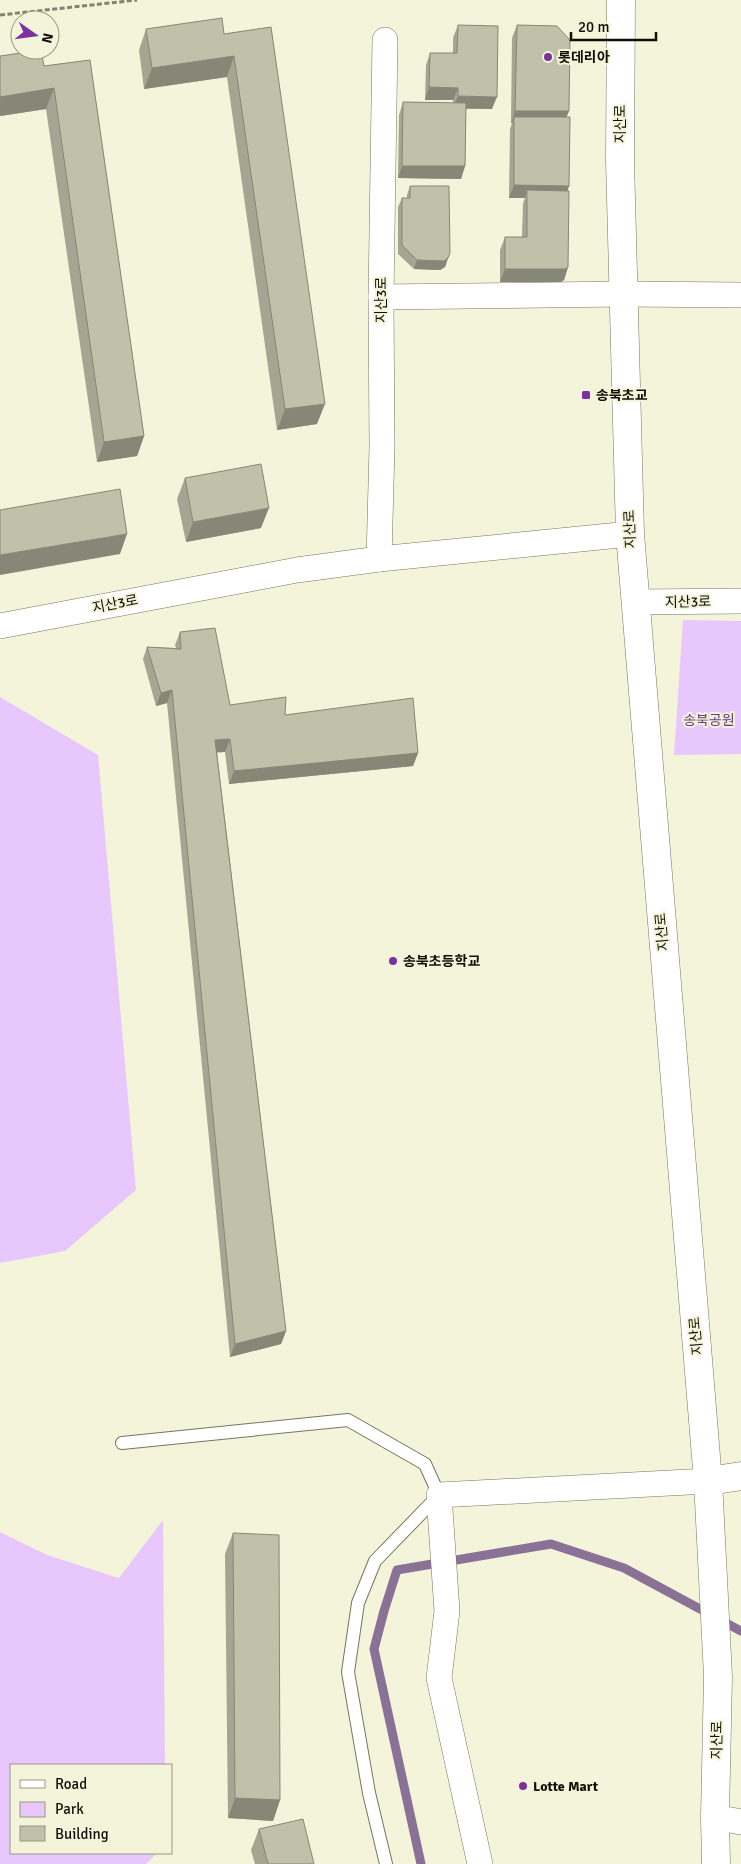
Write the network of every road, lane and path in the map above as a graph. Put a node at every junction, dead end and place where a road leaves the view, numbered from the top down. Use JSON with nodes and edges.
{"nodes":[{"id":1,"x":137,"y":0,"type":"edge"},
{"id":2,"x":621,"y":0,"type":"edge"},
{"id":3,"x":0,"y":15,"type":"edge"},
{"id":4,"x":385,"y":40,"type":"dead end"},
{"id":5,"x":623,"y":294,"type":"junction"},
{"id":6,"x":741,"y":295,"type":"edge"},
{"id":7,"x":381,"y":297,"type":"junction"},
{"id":8,"x":630,"y":534,"type":"junction"},
{"id":9,"x":379,"y":559,"type":"junction"},
{"id":10,"x":741,"y":600,"type":"edge"},
{"id":11,"x":635,"y":602,"type":"junction"},
{"id":12,"x":0,"y":626,"type":"edge"},
{"id":13,"x":122,"y":1444,"type":"dead end"},
{"id":14,"x":741,"y":1476,"type":"edge"},
{"id":15,"x":708,"y":1481,"type":"junction"},
{"id":16,"x":439,"y":1495,"type":"junction"},
{"id":17,"x":715,"y":1817,"type":"junction"},
{"id":18,"x":741,"y":1822,"type":"edge"},
{"id":19,"x":386,"y":1864,"type":"edge"},
{"id":20,"x":480,"y":1864,"type":"edge"},
{"id":21,"x":716,"y":1864,"type":"edge"}],
"edges":[{"from":1,"to":3,"type":"path"},
{"from":2,"to":5,"type":"main road","name":"지산로"},
{"from":4,"to":7,"type":"street","name":"지산3로"},
{"from":5,"to":6,"type":"street"},
{"from":5,"to":7,"type":"street"},
{"from":5,"to":8,"type":"main road","name":"지산로"},
{"from":7,"to":9,"type":"street","name":"지산3로"},
{"from":8,"to":9,"type":"street","name":"지산3로"},
{"from":8,"to":11,"type":"main road","name":"지산로"},
{"from":9,"to":12,"type":"street","name":"지산3로"},
{"from":10,"to":11,"type":"street","name":"지산3로"},
{"from":11,"to":15,"type":"main road","name":"지산로"},
{"from":13,"to":16,"type":"lane"},
{"from":14,"to":15,"type":"main road"},
{"from":15,"to":16,"type":"street"},
{"from":15,"to":17,"type":"main road","name":"지산로"},
{"from":16,"to":19,"type":"lane"},
{"from":16,"to":20,"type":"street"},
{"from":17,"to":18,"type":"street"},
{"from":17,"to":21,"type":"main road","name":"지산로"}]}
